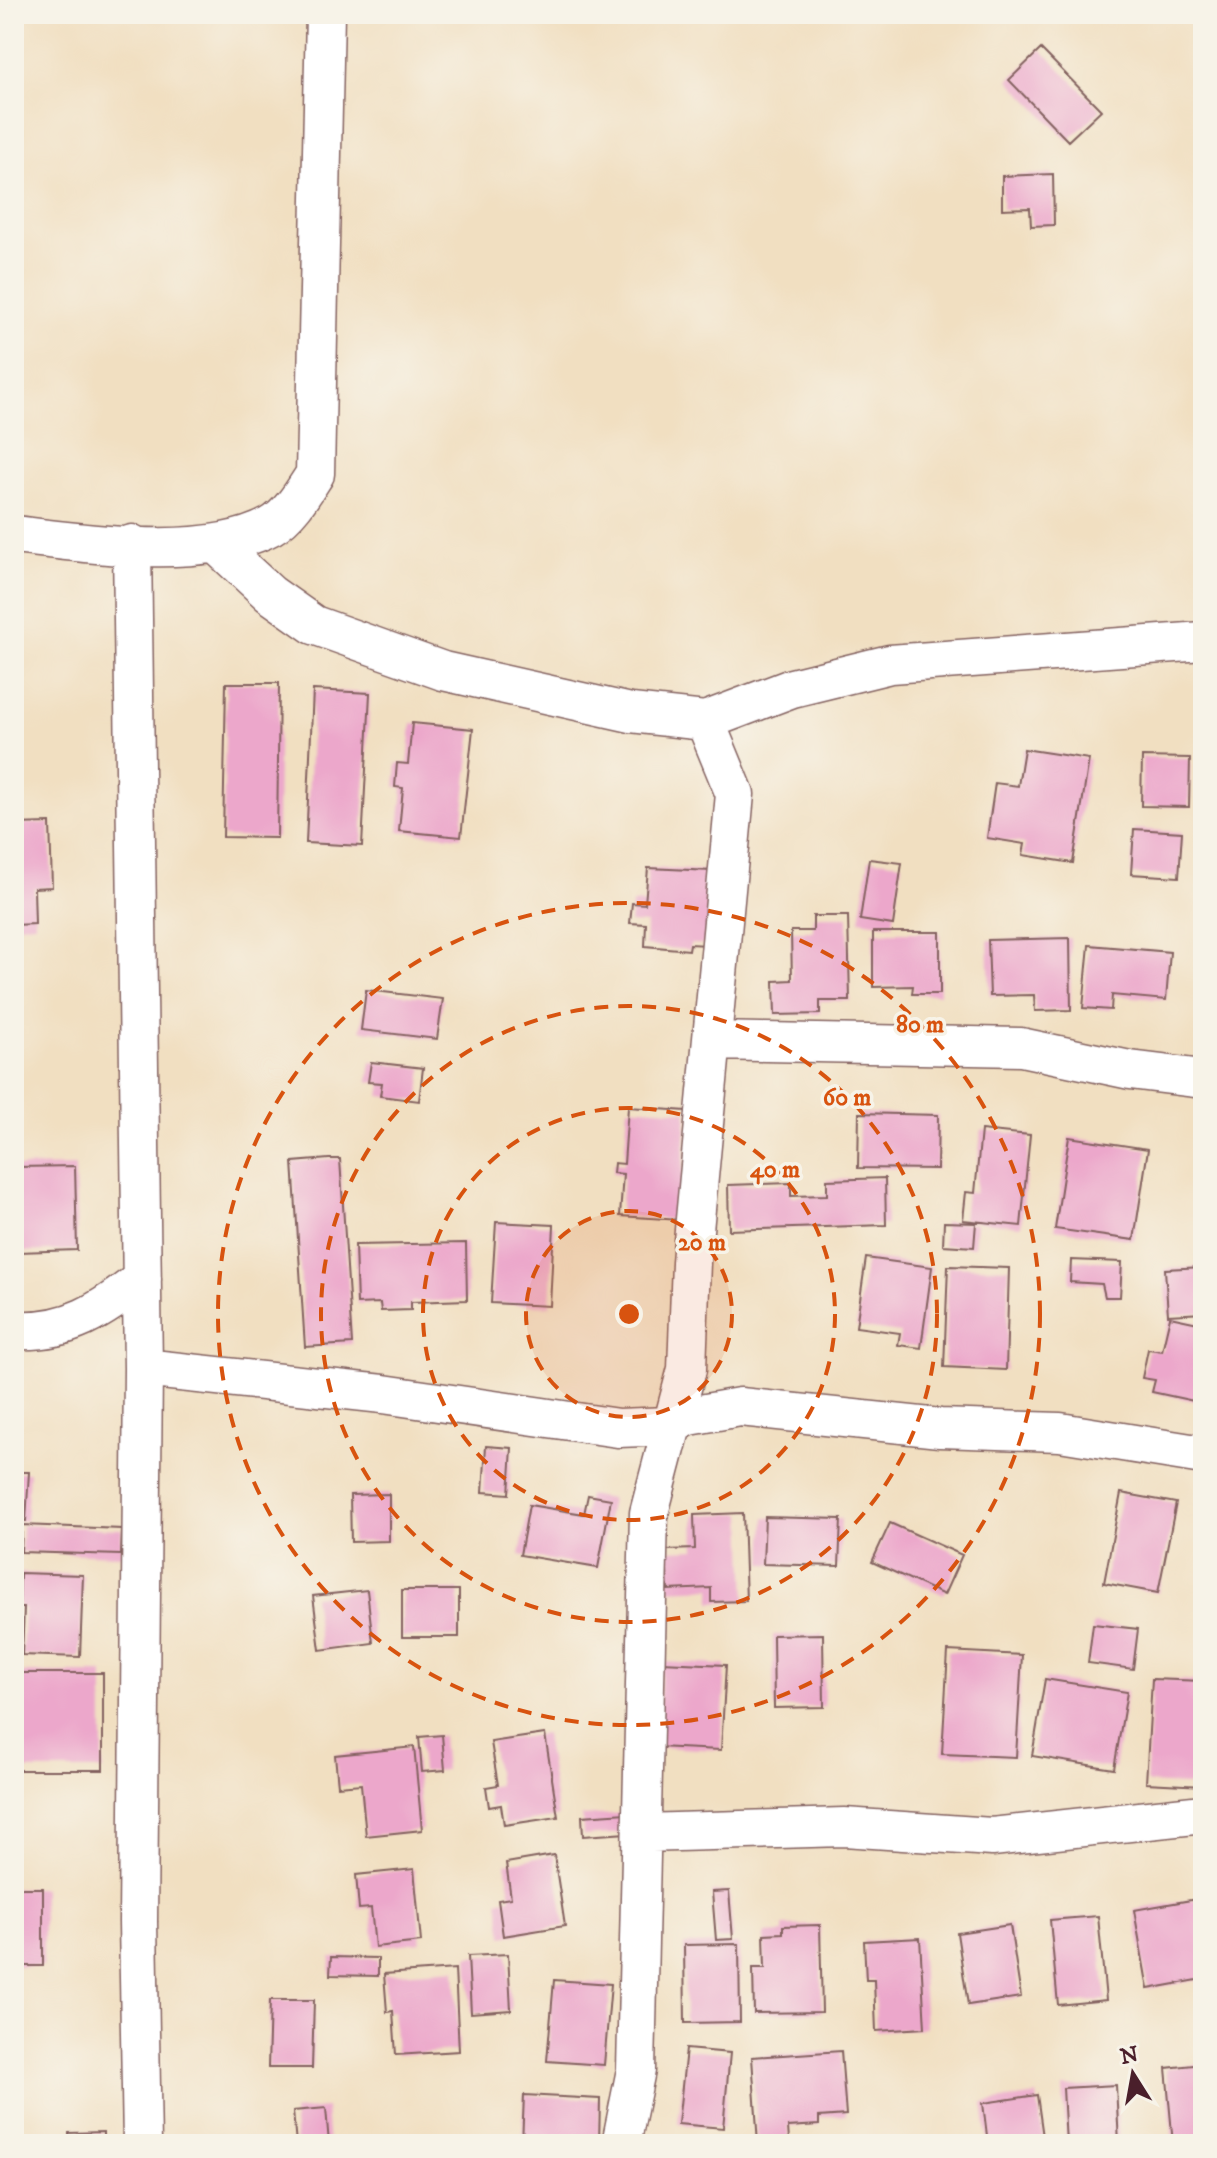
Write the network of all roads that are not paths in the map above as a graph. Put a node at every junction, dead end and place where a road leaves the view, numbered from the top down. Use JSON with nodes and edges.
{"nodes":[{"id":1,"x":325,"y":14,"type":"edge"},
{"id":2,"x":14,"y":535,"type":"edge"},
{"id":3,"x":132,"y":544,"type":"junction"},
{"id":4,"x":216,"y":544,"type":"junction"},
{"id":5,"x":1203,"y":641,"type":"edge"},
{"id":6,"x":705,"y":721,"type":"junction"},
{"id":7,"x":713,"y":1041,"type":"junction"},
{"id":8,"x":1203,"y":1079,"type":"edge"},
{"id":9,"x":142,"y":1279,"type":"junction"},
{"id":10,"x":14,"y":1330,"type":"edge"},
{"id":11,"x":143,"y":1368,"type":"junction"},
{"id":12,"x":669,"y":1426,"type":"junction"},
{"id":13,"x":1203,"y":1455,"type":"edge"},
{"id":14,"x":1203,"y":1814,"type":"edge"},
{"id":15,"x":643,"y":1833,"type":"junction"},
{"id":16,"x":142,"y":2144,"type":"edge"},
{"id":17,"x":621,"y":2144,"type":"edge"}],
"edges":[{"from":1,"to":4,"type":"street"},
{"from":2,"to":3,"type":"street"},
{"from":3,"to":4,"type":"street"},
{"from":3,"to":9,"type":"street"},
{"from":4,"to":6,"type":"street"},
{"from":5,"to":6,"type":"street"},
{"from":6,"to":7,"type":"street"},
{"from":7,"to":8,"type":"street"},
{"from":7,"to":12,"type":"street"},
{"from":9,"to":10,"type":"street"},
{"from":9,"to":11,"type":"street"},
{"from":11,"to":12,"type":"street"},
{"from":11,"to":16,"type":"street"},
{"from":12,"to":13,"type":"street"},
{"from":12,"to":15,"type":"street"},
{"from":14,"to":15,"type":"street"},
{"from":15,"to":17,"type":"street"}]}
